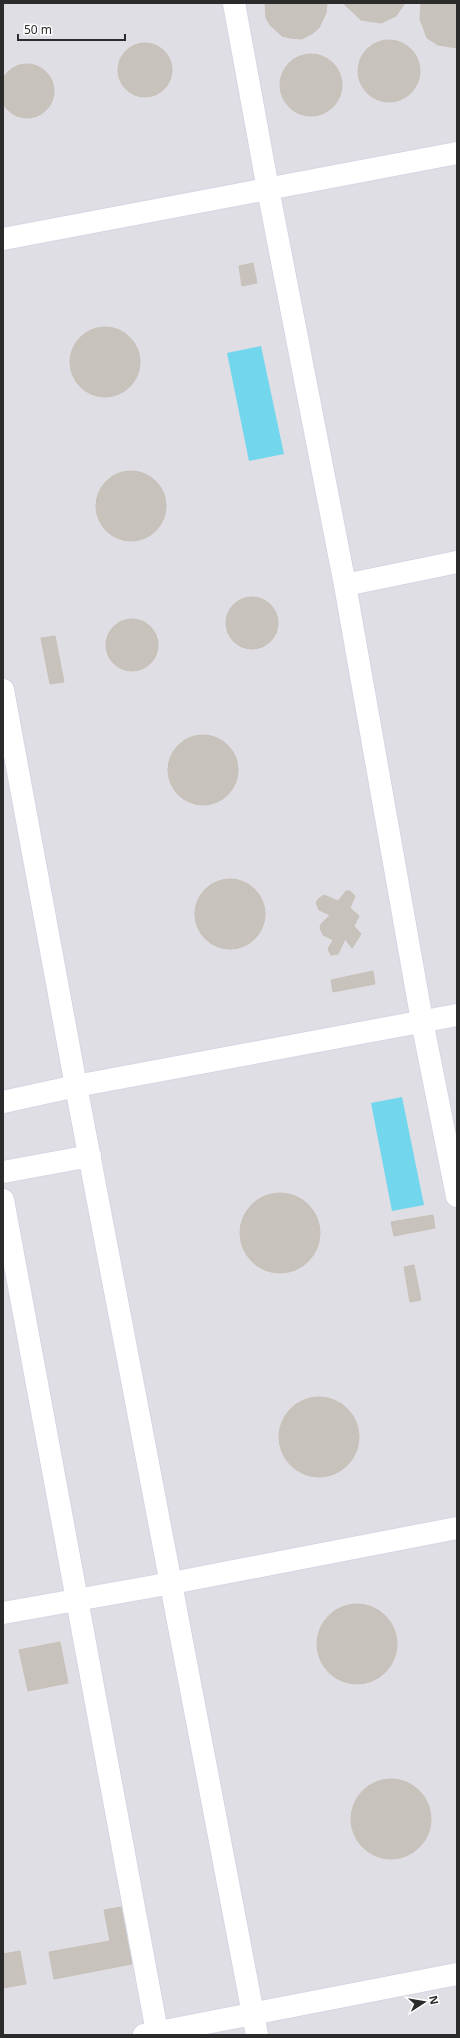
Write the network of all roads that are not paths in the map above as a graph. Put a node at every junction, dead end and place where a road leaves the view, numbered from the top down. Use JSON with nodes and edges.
{"nodes":[{"id":1,"x":234,"y":3,"type":"edge"},
{"id":2,"x":457,"y":154,"type":"edge"},
{"id":3,"x":268,"y":189,"type":"junction"},
{"id":4,"x":3,"y":239,"type":"edge"},
{"id":5,"x":457,"y":562,"type":"edge"},
{"id":6,"x":345,"y":585,"type":"junction"},
{"id":7,"x":3,"y":690,"type":"edge"},
{"id":8,"x":457,"y":1015,"type":"edge"},
{"id":9,"x":422,"y":1021,"type":"junction"},
{"id":10,"x":76,"y":1086,"type":"junction"},
{"id":11,"x":3,"y":1102,"type":"edge"},
{"id":12,"x":90,"y":1156,"type":"junction"},
{"id":13,"x":3,"y":1172,"type":"edge"},
{"id":14,"x":457,"y":1196,"type":"edge"},
{"id":15,"x":3,"y":1200,"type":"edge"},
{"id":16,"x":457,"y":1528,"type":"edge"},
{"id":17,"x":172,"y":1583,"type":"junction"},
{"id":18,"x":77,"y":1600,"type":"junction"},
{"id":19,"x":3,"y":1613,"type":"edge"},
{"id":20,"x":457,"y":1974,"type":"edge"},
{"id":21,"x":254,"y":2014,"type":"junction"},
{"id":22,"x":150,"y":2034,"type":"edge"},
{"id":23,"x":257,"y":2035,"type":"edge"}],
"edges":[{"from":1,"to":3,"type":"lane"},
{"from":2,"to":3,"type":"lane"},
{"from":3,"to":4,"type":"lane"},
{"from":3,"to":6,"type":"lane"},
{"from":5,"to":6,"type":"lane"},
{"from":6,"to":9,"type":"lane"},
{"from":7,"to":10,"type":"lane"},
{"from":8,"to":9,"type":"lane"},
{"from":9,"to":10,"type":"lane"},
{"from":9,"to":14,"type":"lane"},
{"from":10,"to":11,"type":"lane"},
{"from":10,"to":12,"type":"lane"},
{"from":12,"to":13,"type":"lane"},
{"from":12,"to":17,"type":"lane"},
{"from":15,"to":18,"type":"lane"},
{"from":16,"to":17,"type":"lane"},
{"from":17,"to":18,"type":"lane"},
{"from":17,"to":21,"type":"lane"},
{"from":18,"to":19,"type":"lane"},
{"from":18,"to":22,"type":"lane"},
{"from":20,"to":21,"type":"lane"},
{"from":21,"to":22,"type":"lane"},
{"from":21,"to":23,"type":"lane"}]}
